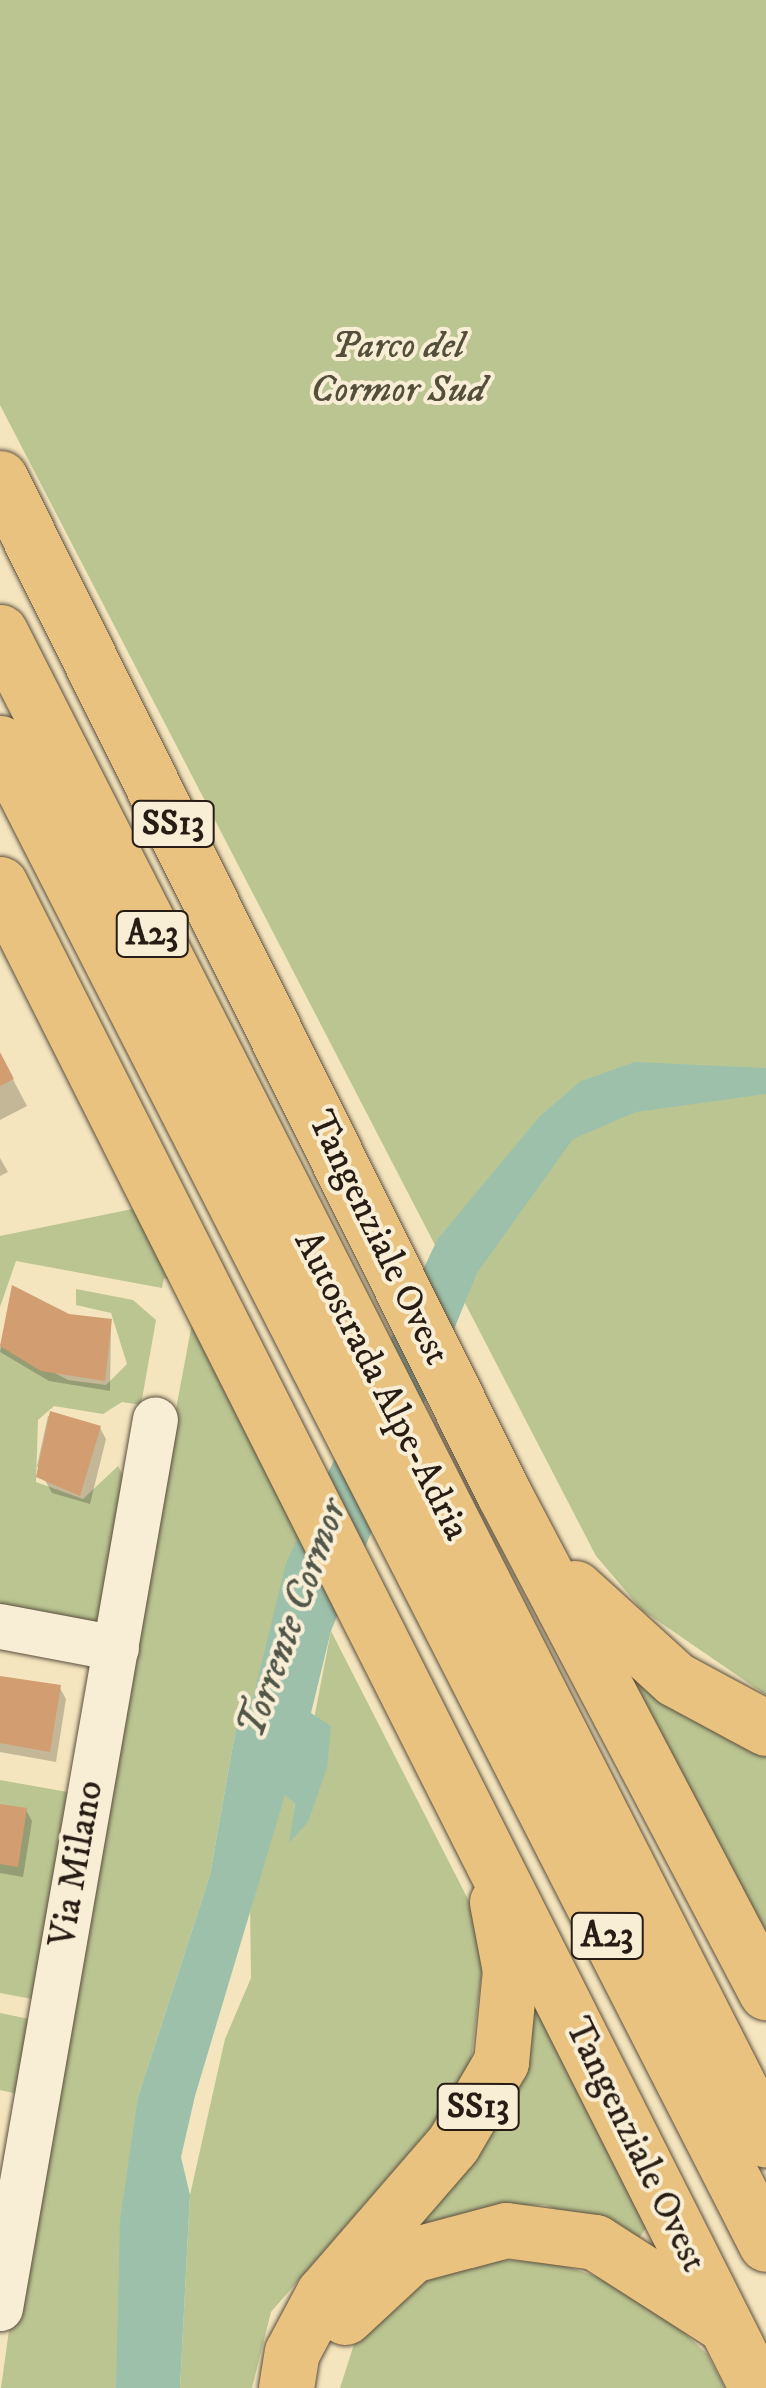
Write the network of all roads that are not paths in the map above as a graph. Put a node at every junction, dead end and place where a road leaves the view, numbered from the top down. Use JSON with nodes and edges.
{"nodes":[{"id":1,"x":0,"y":478,"type":"edge"},
{"id":2,"x":0,"y":632,"type":"edge"},
{"id":3,"x":0,"y":742,"type":"edge"},
{"id":4,"x":0,"y":884,"type":"edge"},
{"id":5,"x":155,"y":1420,"type":"dead end"},
{"id":6,"x":504,"y":1494,"type":"junction"},
{"id":7,"x":0,"y":1626,"type":"edge"},
{"id":8,"x":116,"y":1648,"type":"junction"},
{"id":9,"x":766,"y":1728,"type":"edge"},
{"id":10,"x":453,"y":1776,"type":"junction"},
{"id":11,"x":766,"y":1992,"type":"edge"},
{"id":12,"x":766,"y":2139,"type":"edge"},
{"id":13,"x":766,"y":2244,"type":"edge"},
{"id":14,"x":0,"y":2308,"type":"edge"},
{"id":15,"x":724,"y":2326,"type":"junction"},
{"id":16,"x":286,"y":2388,"type":"edge"},
{"id":17,"x":317,"y":2388,"type":"edge"},
{"id":18,"x":757,"y":2388,"type":"edge"}],
"edges":[{"from":1,"to":6,"type":"highway","name":"Tangenziale Ovest","number":"SS13"},
{"from":2,"to":12,"type":"highway","name":"Autostrada Alpe-Adria","number":"A23"},
{"from":3,"to":13,"type":"highway","name":"Autostrada Alpe-Adria","number":"A23"},
{"from":4,"to":10,"type":"highway","name":"Tangenziale Ovest","number":"SS13"},
{"from":5,"to":8,"type":"street","name":"Via Milano"},
{"from":6,"to":9,"type":"highway"},
{"from":6,"to":11,"type":"highway","name":"Tangenziale Ovest","number":"SS13"},
{"from":7,"to":8,"type":"street"},
{"from":8,"to":14,"type":"street","name":"Via Milano"},
{"from":10,"to":15,"type":"highway","name":"Tangenziale Ovest","number":"SS13"},
{"from":10,"to":16,"type":"highway","number":"SS13"},
{"from":15,"to":17,"type":"highway"},
{"from":15,"to":18,"type":"highway","name":"Tangenziale Ovest","number":"SS13"}]}
